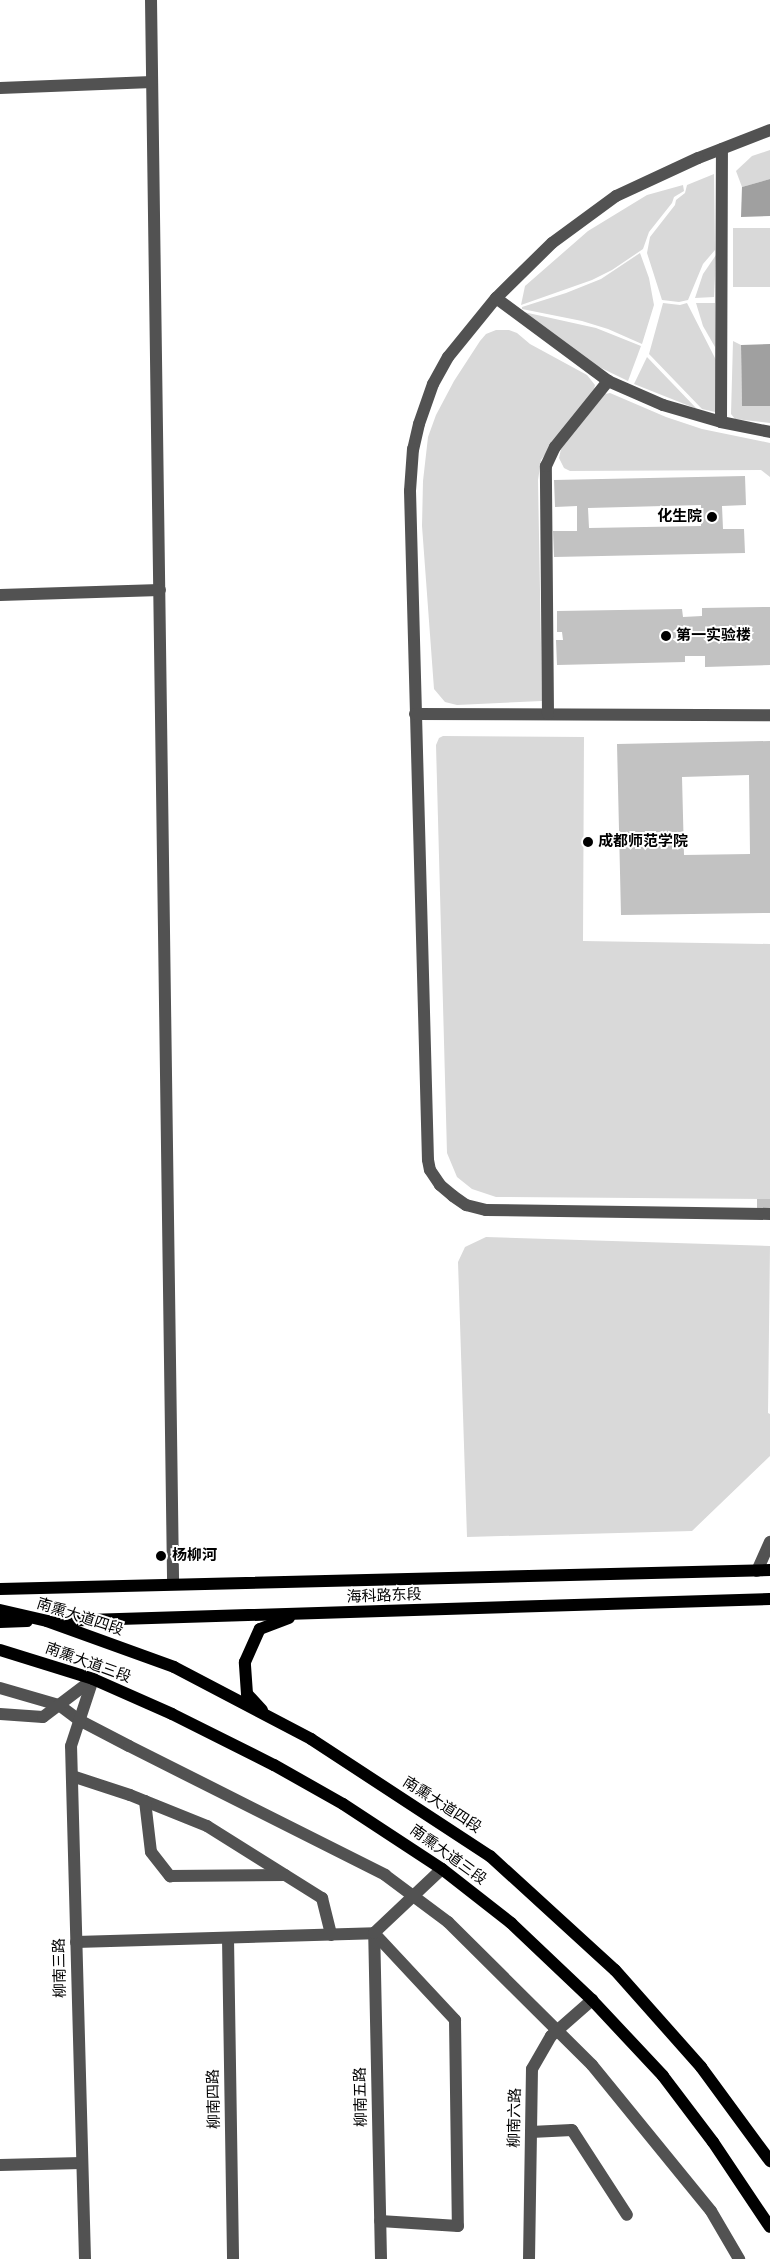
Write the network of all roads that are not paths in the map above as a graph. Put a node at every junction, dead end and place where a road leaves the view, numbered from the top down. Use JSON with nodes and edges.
{"nodes":[{"id":1,"x":151,"y":0,"type":"edge"},
{"id":2,"x":152,"y":82,"type":"junction"},
{"id":3,"x":0,"y":88,"type":"edge"},
{"id":4,"x":770,"y":130,"type":"edge"},
{"id":5,"x":722,"y":149,"type":"junction"},
{"id":6,"x":496,"y":298,"type":"junction"},
{"id":7,"x":608,"y":381,"type":"junction"},
{"id":8,"x":721,"y":422,"type":"junction"},
{"id":9,"x":770,"y":432,"type":"edge"},
{"id":10,"x":160,"y":590,"type":"junction"},
{"id":11,"x":0,"y":595,"type":"edge"},
{"id":12,"x":415,"y":714,"type":"junction"},
{"id":13,"x":548,"y":714,"type":"junction"},
{"id":14,"x":770,"y":714,"type":"edge"},
{"id":15,"x":770,"y":1214,"type":"edge"},
{"id":16,"x":770,"y":1542,"type":"edge"},
{"id":17,"x":764,"y":1570,"type":"edge"},
{"id":18,"x":173,"y":1584,"type":"junction"},
{"id":19,"x":0,"y":1589,"type":"edge"},
{"id":20,"x":770,"y":1599,"type":"edge"},
{"id":21,"x":0,"y":1610,"type":"edge"},
{"id":22,"x":297,"y":1615,"type":"junction"},
{"id":23,"x":47,"y":1621,"type":"junction"},
{"id":24,"x":0,"y":1622,"type":"edge"},
{"id":25,"x":0,"y":1650,"type":"edge"},
{"id":26,"x":93,"y":1679,"type":"junction"},
{"id":27,"x":0,"y":1688,"type":"edge"},
{"id":28,"x":59,"y":1705,"type":"junction"},
{"id":29,"x":0,"y":1714,"type":"edge"},
{"id":30,"x":269,"y":1717,"type":"junction"},
{"id":31,"x":80,"y":1720,"type":"junction"},
{"id":32,"x":72,"y":1776,"type":"junction"},
{"id":33,"x":145,"y":1801,"type":"junction"},
{"id":34,"x":442,"y":1869,"type":"junction"},
{"id":35,"x":285,"y":1875,"type":"junction"},
{"id":36,"x":413,"y":1897,"type":"junction"},
{"id":37,"x":374,"y":1933,"type":"junction"},
{"id":38,"x":331,"y":1935,"type":"junction"},
{"id":39,"x":228,"y":1938,"type":"junction"},
{"id":40,"x":76,"y":1942,"type":"junction"},
{"id":41,"x":592,"y":2000,"type":"junction"},
{"id":42,"x":557,"y":2030,"type":"junction"},
{"id":43,"x":531,"y":2132,"type":"junction"},
{"id":44,"x":770,"y":2161,"type":"edge"},
{"id":45,"x":82,"y":2163,"type":"junction"},
{"id":46,"x":0,"y":2165,"type":"edge"},
{"id":47,"x":627,"y":2215,"type":"dead end"},
{"id":48,"x":380,"y":2221,"type":"junction"},
{"id":49,"x":770,"y":2227,"type":"edge"},
{"id":50,"x":85,"y":2259,"type":"edge"},
{"id":51,"x":233,"y":2259,"type":"edge"},
{"id":52,"x":381,"y":2259,"type":"edge"},
{"id":53,"x":528,"y":2259,"type":"edge"},
{"id":54,"x":739,"y":2259,"type":"edge"}],
"edges":[{"from":1,"to":2,"type":"street"},
{"from":2,"to":3,"type":"street"},
{"from":2,"to":10,"type":"street"},
{"from":4,"to":5,"type":"street"},
{"from":5,"to":6,"type":"street"},
{"from":5,"to":8,"type":"street"},
{"from":6,"to":7,"type":"street"},
{"from":6,"to":12,"type":"street"},
{"from":7,"to":8,"type":"street"},
{"from":7,"to":13,"type":"street"},
{"from":8,"to":9,"type":"street"},
{"from":10,"to":11,"type":"street"},
{"from":10,"to":18,"type":"street"},
{"from":12,"to":13,"type":"street"},
{"from":12,"to":15,"type":"street"},
{"from":13,"to":14,"type":"street"},
{"from":16,"to":17,"type":"street"},
{"from":17,"to":18,"type":"main road","name":"海科路东段"},
{"from":18,"to":19,"type":"main road","name":"海科路东段"},
{"from":20,"to":22,"type":"main road","name":"海科路东段"},
{"from":21,"to":23,"type":"main road","name":"南熏大道四段"},
{"from":22,"to":23,"type":"main road","name":"海科路东段"},
{"from":22,"to":30,"type":"main road"},
{"from":23,"to":24,"type":"main road","name":"海科路东段"},
{"from":23,"to":30,"type":"main road","name":"南熏大道四段"},
{"from":25,"to":26,"type":"main road","name":"南熏大道三段"},
{"from":26,"to":28,"type":"street"},
{"from":26,"to":31,"type":"street","name":"柳南三路"},
{"from":26,"to":34,"type":"main road","name":"南熏大道三段"},
{"from":27,"to":28,"type":"street"},
{"from":28,"to":29,"type":"street"},
{"from":28,"to":31,"type":"street"},
{"from":30,"to":44,"type":"main road","name":"南熏大道四段"},
{"from":31,"to":32,"type":"street","name":"柳南三路"},
{"from":31,"to":36,"type":"street"},
{"from":32,"to":33,"type":"street"},
{"from":32,"to":40,"type":"street","name":"柳南三路"},
{"from":33,"to":35,"type":"street"},
{"from":33,"to":35,"type":"street"},
{"from":34,"to":36,"type":"street"},
{"from":34,"to":41,"type":"main road","name":"南熏大道三段"},
{"from":35,"to":38,"type":"street"},
{"from":36,"to":37,"type":"street"},
{"from":36,"to":42,"type":"street"},
{"from":37,"to":38,"type":"street"},
{"from":37,"to":48,"type":"street","name":"柳南五路"},
{"from":37,"to":48,"type":"street"},
{"from":38,"to":39,"type":"street"},
{"from":39,"to":40,"type":"street"},
{"from":39,"to":51,"type":"street","name":"柳南四路"},
{"from":40,"to":45,"type":"street","name":"柳南三路"},
{"from":41,"to":42,"type":"street","name":"柳南六路"},
{"from":41,"to":49,"type":"main road","name":"南熏大道三段"},
{"from":42,"to":43,"type":"street","name":"柳南六路"},
{"from":42,"to":54,"type":"street"},
{"from":43,"to":47,"type":"street"},
{"from":43,"to":53,"type":"street","name":"柳南六路"},
{"from":45,"to":46,"type":"street"},
{"from":45,"to":50,"type":"street","name":"柳南三路"},
{"from":48,"to":52,"type":"street","name":"柳南五路"}]}
